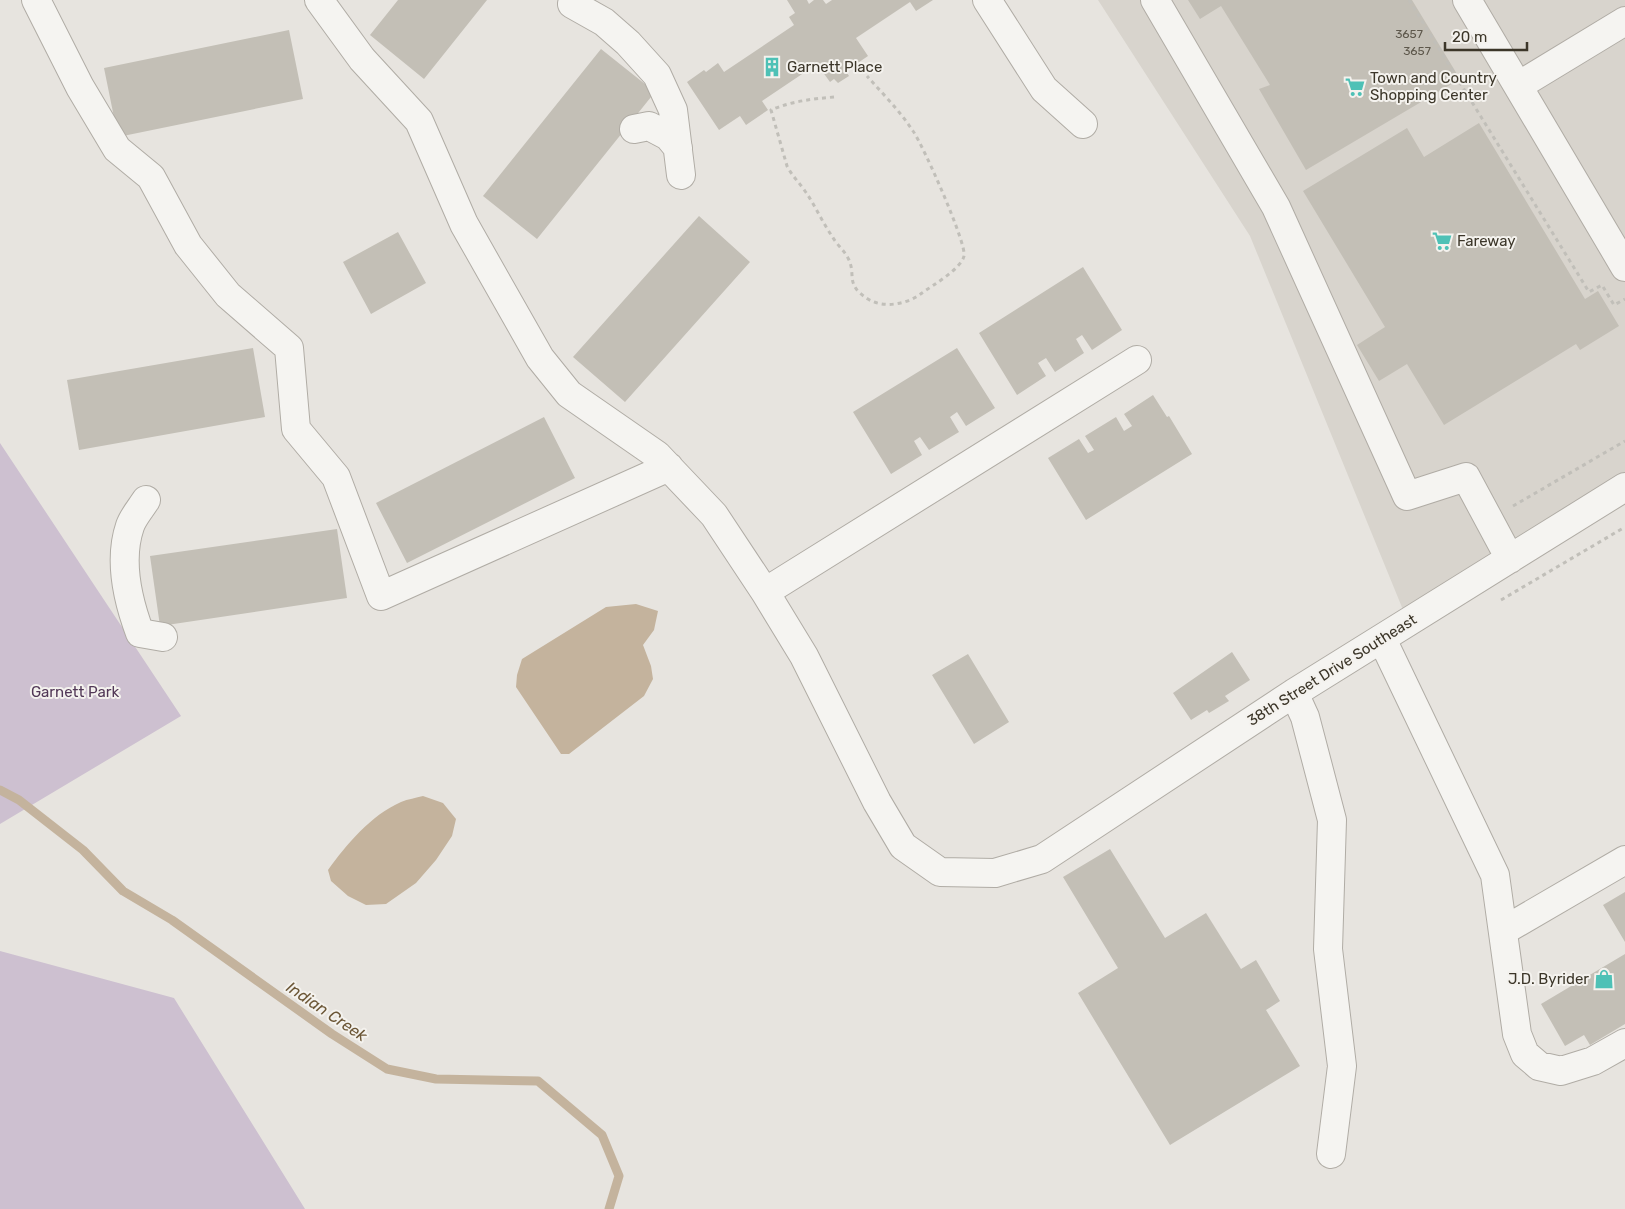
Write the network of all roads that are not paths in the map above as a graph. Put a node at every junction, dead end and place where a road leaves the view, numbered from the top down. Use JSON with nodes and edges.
{"nodes":[{"id":1,"x":36,"y":0,"type":"edge"},
{"id":2,"x":319,"y":0,"type":"edge"},
{"id":3,"x":987,"y":0,"type":"edge"},
{"id":4,"x":1155,"y":0,"type":"edge"},
{"id":5,"x":1467,"y":0,"type":"edge"},
{"id":6,"x":572,"y":4,"type":"dead end"},
{"id":7,"x":1625,"y":21,"type":"edge"},
{"id":8,"x":1518,"y":86,"type":"junction"},
{"id":9,"x":1083,"y":124,"type":"dead end"},
{"id":10,"x":634,"y":129,"type":"dead end"},
{"id":11,"x":678,"y":148,"type":"junction"},
{"id":12,"x":681,"y":175,"type":"dead end"},
{"id":13,"x":1625,"y":267,"type":"edge"},
{"id":14,"x":1137,"y":360,"type":"dead end"},
{"id":15,"x":669,"y":467,"type":"junction"},
{"id":16,"x":1625,"y":487,"type":"edge"},
{"id":17,"x":146,"y":500,"type":"dead end"},
{"id":18,"x":1510,"y":559,"type":"junction"},
{"id":19,"x":765,"y":592,"type":"junction"},
{"id":20,"x":164,"y":636,"type":"dead end"},
{"id":21,"x":1382,"y":639,"type":"junction"},
{"id":22,"x":1294,"y":693,"type":"junction"},
{"id":23,"x":1625,"y":860,"type":"edge"},
{"id":24,"x":1503,"y":931,"type":"junction"},
{"id":25,"x":1625,"y":1043,"type":"edge"},
{"id":26,"x":1331,"y":1154,"type":"dead end"}],
"edges":[{"from":1,"to":15,"type":"street"},
{"from":2,"to":15,"type":"street","name":"38th Street Drive Southeast"},
{"from":3,"to":9,"type":"street"},
{"from":4,"to":18,"type":"street"},
{"from":5,"to":8,"type":"street"},
{"from":6,"to":11,"type":"street"},
{"from":7,"to":8,"type":"street"},
{"from":8,"to":13,"type":"street"},
{"from":10,"to":11,"type":"street"},
{"from":11,"to":12,"type":"street"},
{"from":14,"to":19,"type":"street"},
{"from":15,"to":19,"type":"street","name":"38th Street Drive Southeast"},
{"from":16,"to":18,"type":"street","name":"38th Street Drive Southeast"},
{"from":17,"to":20,"type":"street"},
{"from":18,"to":21,"type":"street","name":"38th Street Drive Southeast"},
{"from":19,"to":22,"type":"street","name":"38th Street Drive Southeast"},
{"from":21,"to":22,"type":"street","name":"38th Street Drive Southeast"},
{"from":21,"to":24,"type":"street"},
{"from":22,"to":26,"type":"street"},
{"from":23,"to":24,"type":"street"},
{"from":24,"to":25,"type":"street"}]}
